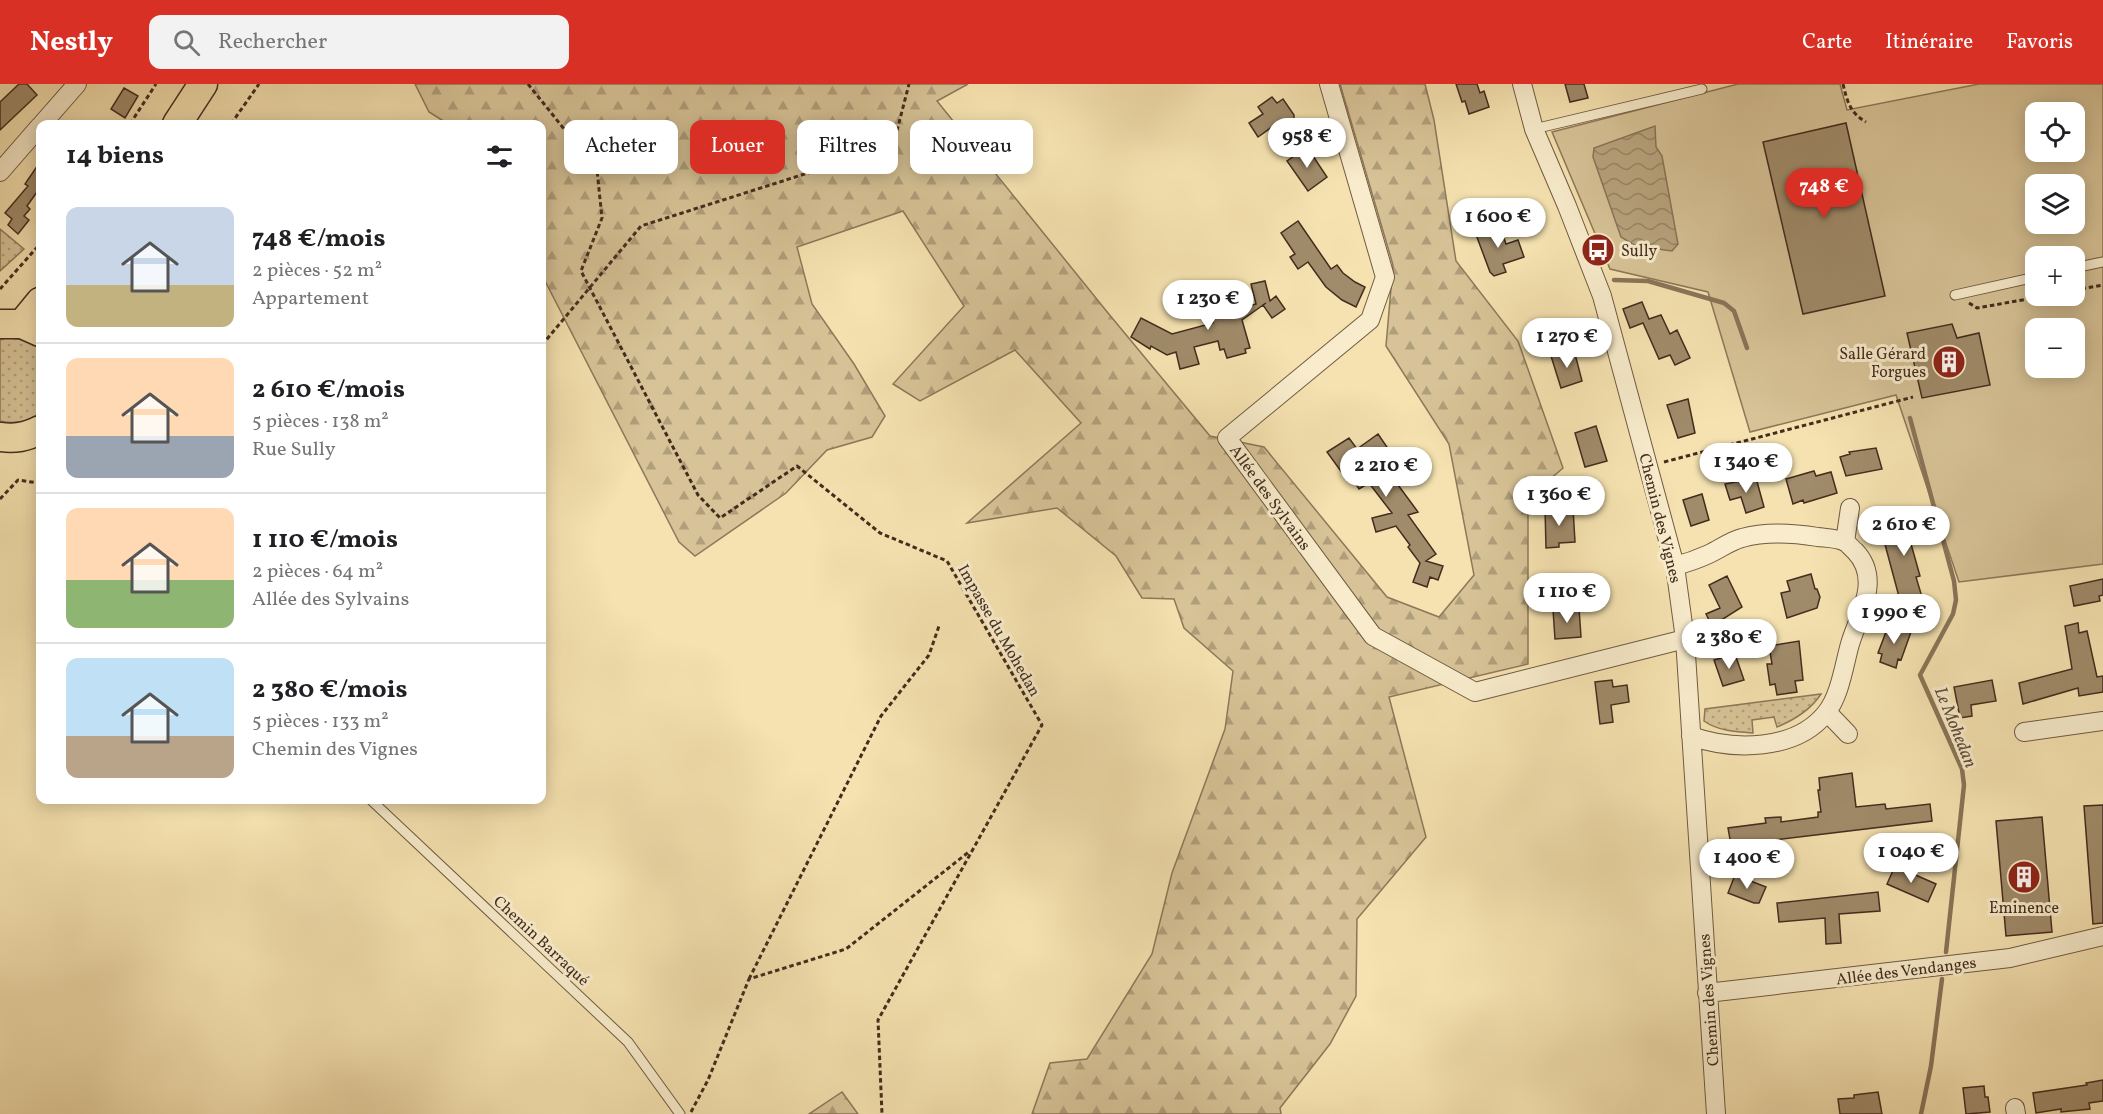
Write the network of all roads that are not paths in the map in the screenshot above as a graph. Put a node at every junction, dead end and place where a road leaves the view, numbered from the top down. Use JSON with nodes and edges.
{"nodes":[{"id":1,"x":77,"y":84,"type":"edge"},
{"id":2,"x":203,"y":84,"type":"edge"},
{"id":3,"x":1329,"y":84,"type":"edge"},
{"id":4,"x":1522,"y":84,"type":"edge"},
{"id":5,"x":1702,"y":89,"type":"dead end"},
{"id":6,"x":45,"y":120,"type":"edge"},
{"id":7,"x":180,"y":120,"type":"edge"},
{"id":8,"x":1534,"y":129,"type":"junction"},
{"id":9,"x":36,"y":131,"type":"edge"},
{"id":10,"x":0,"y":172,"type":"edge"},
{"id":11,"x":2103,"y":262,"type":"edge"},
{"id":12,"x":2085,"y":266,"type":"edge"},
{"id":13,"x":2025,"y":279,"type":"edge"},
{"id":14,"x":1954,"y":295,"type":"road end"},
{"id":15,"x":36,"y":307,"type":"edge"},
{"id":16,"x":21,"y":327,"type":"edge"},
{"id":17,"x":36,"y":432,"type":"edge"},
{"id":18,"x":4,"y":442,"type":"edge"},
{"id":19,"x":1850,"y":508,"type":"dead end"},
{"id":20,"x":1845,"y":542,"type":"junction"},
{"id":21,"x":1675,"y":566,"type":"junction"},
{"id":22,"x":1685,"y":639,"type":"junction"},
{"id":23,"x":1827,"y":712,"type":"junction"},
{"id":24,"x":2103,"y":721,"type":"edge"},
{"id":25,"x":2024,"y":732,"type":"dead end"},
{"id":26,"x":1848,"y":734,"type":"dead end"},
{"id":27,"x":1691,"y":736,"type":"junction"},
{"id":28,"x":375,"y":804,"type":"edge"},
{"id":29,"x":2103,"y":936,"type":"edge"},
{"id":30,"x":1707,"y":993,"type":"junction"},
{"id":31,"x":680,"y":1114,"type":"edge"},
{"id":32,"x":1716,"y":1114,"type":"edge"}],
"edges":[{"from":1,"to":6,"type":"street"},
{"from":2,"to":7,"type":"main road"},
{"from":3,"to":22,"type":"street","name":"Allée des Sylvains"},
{"from":4,"to":8,"type":"street","name":"Chemin des Vignes"},
{"from":5,"to":8,"type":"lane"},
{"from":8,"to":21,"type":"street","name":"Chemin des Vignes"},
{"from":9,"to":10,"type":"street"},
{"from":11,"to":12,"type":"lane"},
{"from":13,"to":14,"type":"lane"},
{"from":15,"to":16,"type":"main road"},
{"from":17,"to":18,"type":"main road"},
{"from":19,"to":20,"type":"street"},
{"from":20,"to":21,"type":"street"},
{"from":20,"to":23,"type":"street"},
{"from":21,"to":22,"type":"street","name":"Chemin des Vignes"},
{"from":22,"to":27,"type":"street","name":"Chemin des Vignes"},
{"from":23,"to":26,"type":"street"},
{"from":23,"to":27,"type":"street"},
{"from":24,"to":25,"type":"street"},
{"from":27,"to":30,"type":"street","name":"Chemin des Vignes"},
{"from":28,"to":31,"type":"lane","name":"Chemin Barraqué"},
{"from":29,"to":30,"type":"street","name":"Allée des Vendanges"},
{"from":30,"to":32,"type":"street","name":"Chemin des Vignes"}]}
